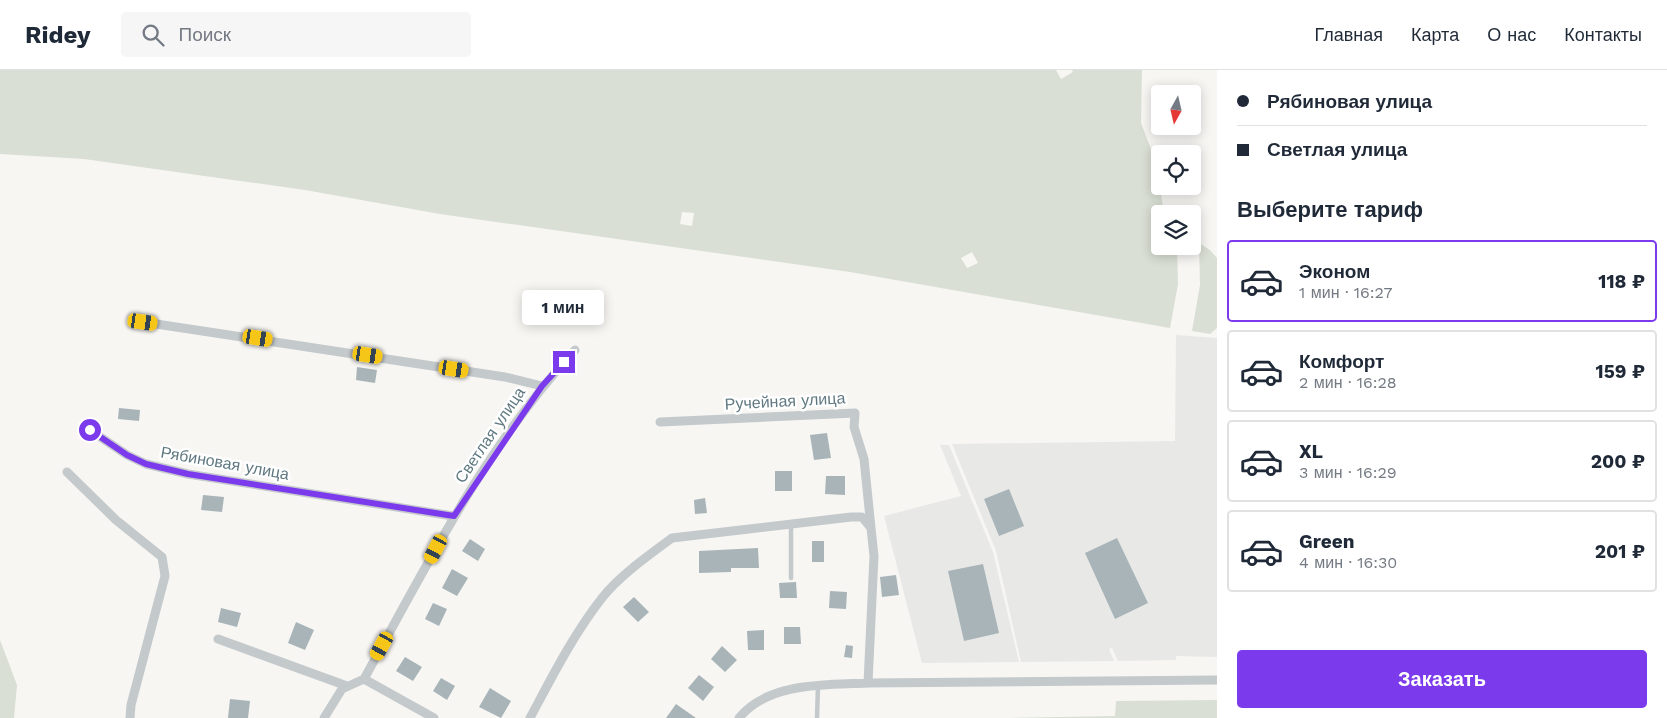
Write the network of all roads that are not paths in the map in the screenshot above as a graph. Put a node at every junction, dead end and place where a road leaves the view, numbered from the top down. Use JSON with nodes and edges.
{"nodes":[{"id":1,"x":143,"y":322,"type":"dead end"},
{"id":2,"x":575,"y":350,"type":"dead end"},
{"id":3,"x":542,"y":386,"type":"junction"},
{"id":4,"x":660,"y":422,"type":"dead end"},
{"id":5,"x":90,"y":430,"type":"dead end"},
{"id":6,"x":67,"y":472,"type":"dead end"},
{"id":7,"x":454,"y":516,"type":"junction"},
{"id":8,"x":791,"y":524,"type":"junction"},
{"id":9,"x":871,"y":528,"type":"junction"},
{"id":10,"x":791,"y":578,"type":"dead end"},
{"id":11,"x":218,"y":639,"type":"dead end"},
{"id":12,"x":364,"y":679,"type":"junction"},
{"id":13,"x":1217,"y":680,"type":"edge"},
{"id":14,"x":868,"y":683,"type":"junction"},
{"id":15,"x":347,"y":686,"type":"junction"},
{"id":16,"x":818,"y":686,"type":"junction"},
{"id":17,"x":130,"y":718,"type":"edge"},
{"id":18,"x":324,"y":718,"type":"edge"},
{"id":19,"x":434,"y":718,"type":"edge"},
{"id":20,"x":530,"y":718,"type":"edge"},
{"id":21,"x":739,"y":718,"type":"edge"},
{"id":22,"x":817,"y":718,"type":"edge"}],
"edges":[{"from":1,"to":3,"type":"street"},
{"from":2,"to":3,"type":"street","name":"Светлая улица"},
{"from":3,"to":7,"type":"street","name":"Светлая улица"},
{"from":4,"to":9,"type":"street","name":"Ручейная улица"},
{"from":5,"to":7,"type":"street","name":"Рябиновая улица"},
{"from":6,"to":17,"type":"street"},
{"from":7,"to":12,"type":"street","name":"Светлая улица"},
{"from":8,"to":9,"type":"street"},
{"from":8,"to":10,"type":"lane"},
{"from":8,"to":20,"type":"street"},
{"from":9,"to":14,"type":"street"},
{"from":11,"to":15,"type":"street"},
{"from":12,"to":15,"type":"street"},
{"from":12,"to":19,"type":"street"},
{"from":13,"to":14,"type":"street"},
{"from":14,"to":16,"type":"street"},
{"from":15,"to":18,"type":"street"},
{"from":16,"to":21,"type":"street"},
{"from":16,"to":22,"type":"lane"}]}
